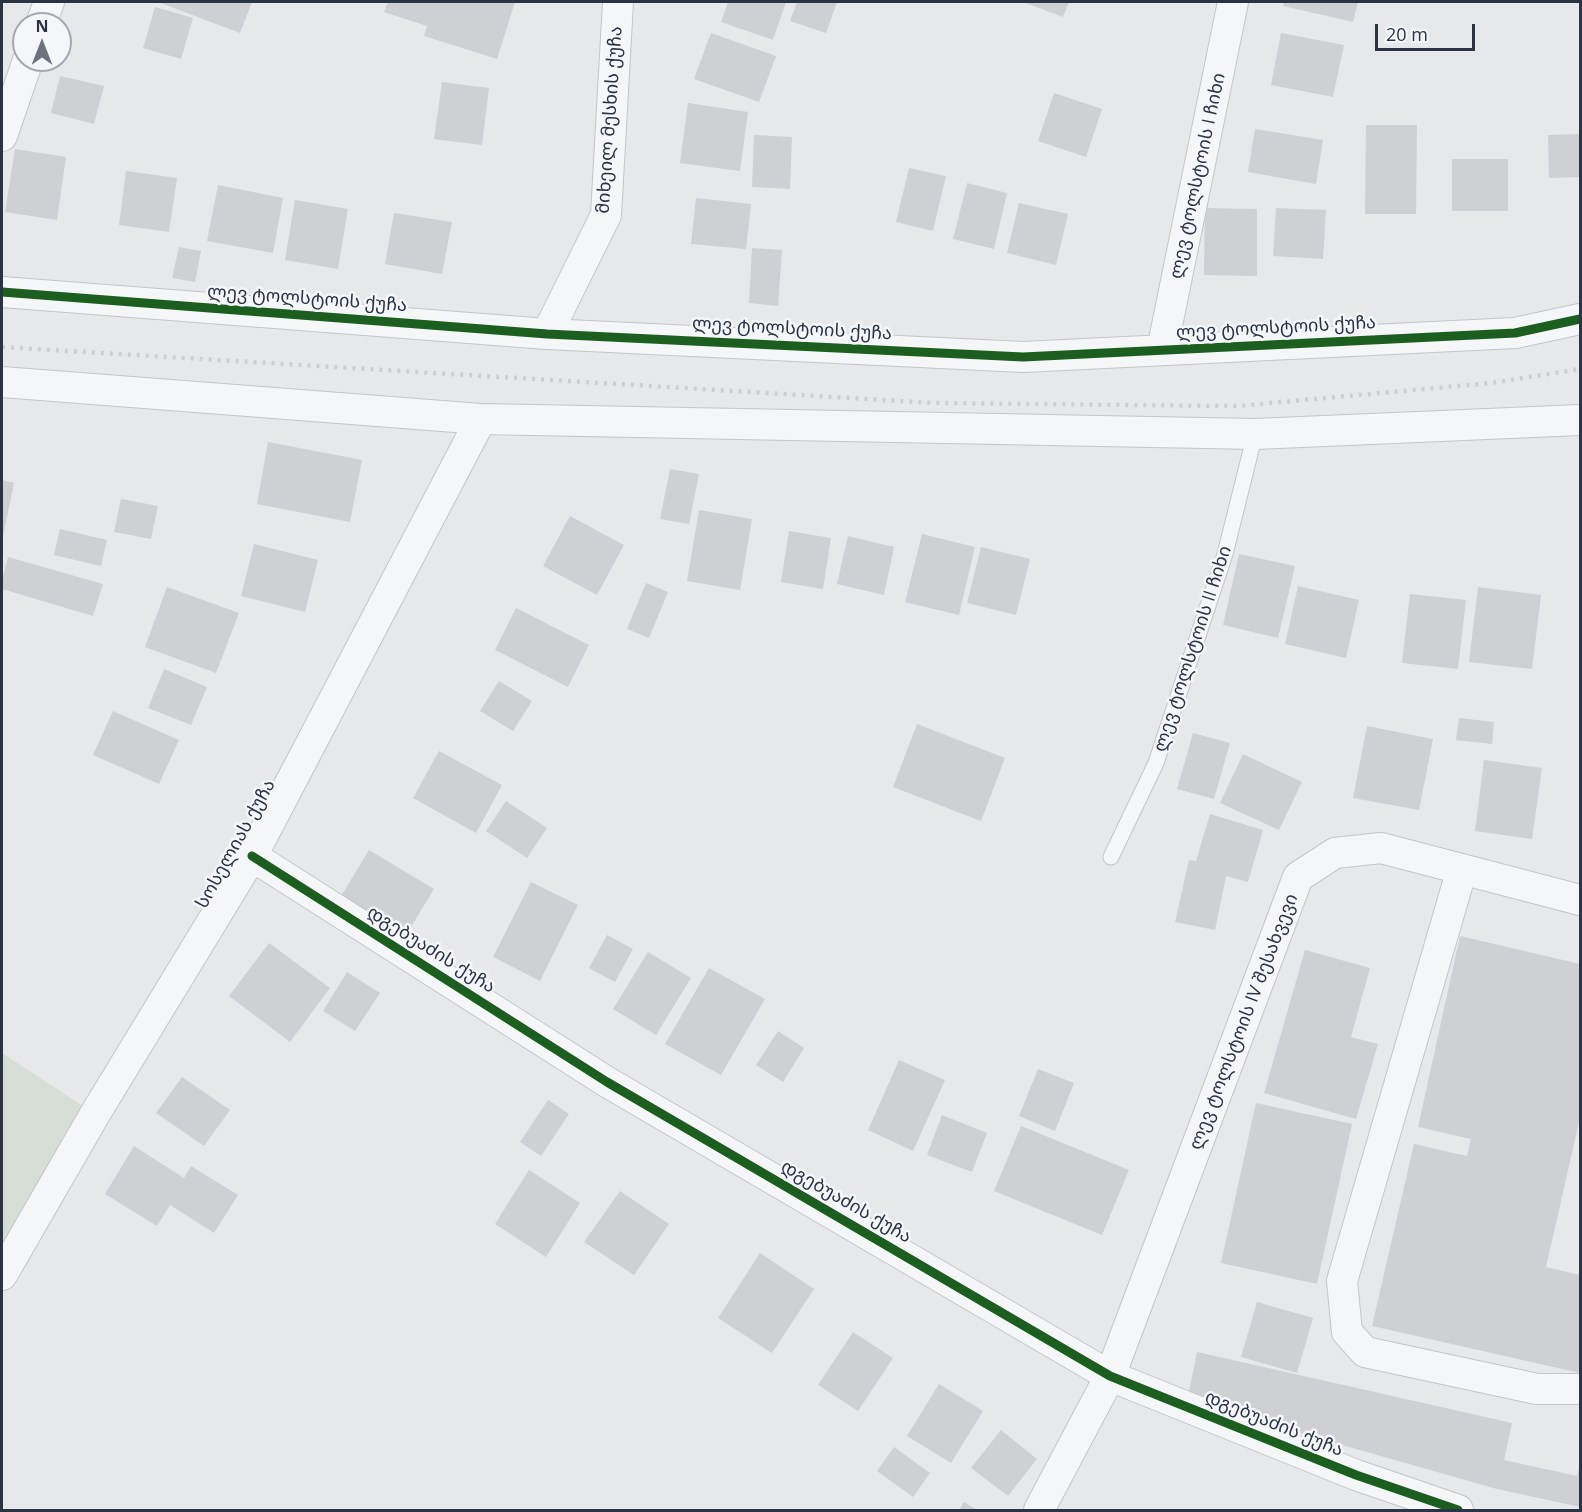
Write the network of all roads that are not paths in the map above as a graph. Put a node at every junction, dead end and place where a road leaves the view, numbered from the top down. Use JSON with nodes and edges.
{"nodes":[{"id":1,"x":618,"y":2,"type":"edge"},
{"id":2,"x":1233,"y":2,"type":"edge"},
{"id":3,"x":24,"y":72,"type":"edge"},
{"id":4,"x":2,"y":136,"type":"edge"},
{"id":5,"x":2,"y":292,"type":"edge"},
{"id":6,"x":1581,"y":319,"type":"edge"},
{"id":7,"x":547,"y":334,"type":"junction"},
{"id":8,"x":1162,"y":350,"type":"junction"},
{"id":9,"x":2,"y":382,"type":"edge"},
{"id":10,"x":481,"y":419,"type":"junction"},
{"id":11,"x":1581,"y":420,"type":"edge"},
{"id":12,"x":1255,"y":434,"type":"junction"},
{"id":13,"x":252,"y":856,"type":"junction"},
{"id":14,"x":1111,"y":857,"type":"dead end"},
{"id":15,"x":1462,"y":869,"type":"junction"},
{"id":16,"x":1581,"y":900,"type":"edge"},
{"id":17,"x":2,"y":1275,"type":"edge"},
{"id":18,"x":1110,"y":1376,"type":"junction"},
{"id":19,"x":1581,"y":1389,"type":"edge"},
{"id":20,"x":1039,"y":1510,"type":"edge"},
{"id":21,"x":1458,"y":1510,"type":"edge"}],
"edges":[{"from":1,"to":7,"type":"street","name":"მიხეილ მესხის ქუჩა"},
{"from":2,"to":8,"type":"street","name":"ლევ ტოლსტოის I ჩიხი"},
{"from":3,"to":4,"type":"street"},
{"from":5,"to":7,"type":"street","name":"ლევ ტოლსტოის ქუჩა"},
{"from":6,"to":8,"type":"street","name":"ლევ ტოლსტოის ქუჩა"},
{"from":7,"to":8,"type":"street","name":"ლევ ტოლსტოის ქუჩა"},
{"from":9,"to":10,"type":"street"},
{"from":10,"to":12,"type":"street"},
{"from":10,"to":13,"type":"street","name":"სოსელიას ქუჩა"},
{"from":11,"to":12,"type":"street"},
{"from":12,"to":14,"type":"lane","name":"ლევ ტოლსტოის II ჩიხი"},
{"from":13,"to":17,"type":"street","name":"სოსელიას ქუჩა"},
{"from":13,"to":18,"type":"street","name":"დგებუაძის ქუჩა"},
{"from":15,"to":16,"type":"street","name":"ლევ ტოლსტოის IV შესახვევი"},
{"from":15,"to":18,"type":"street","name":"ლევ ტოლსტოის IV შესახვევი"},
{"from":15,"to":19,"type":"street"},
{"from":18,"to":20,"type":"street","name":"ლევ ტოლსტოის IV შესახვევი"},
{"from":18,"to":21,"type":"street","name":"დგებუაძის ქუჩა"}]}
